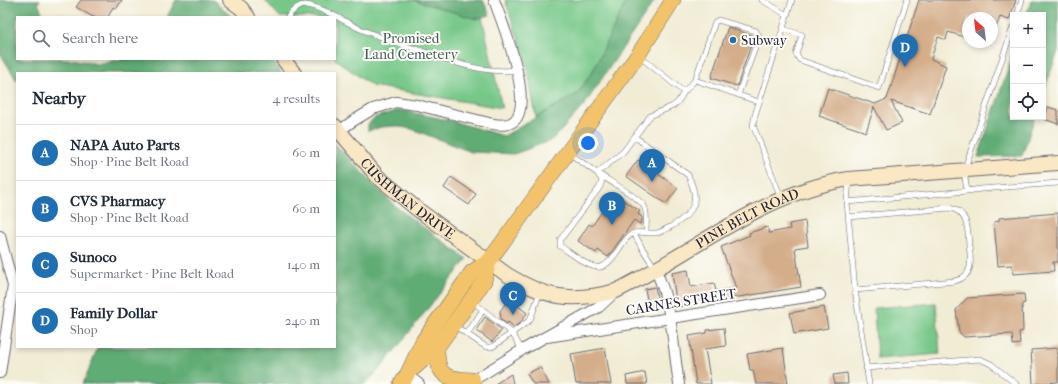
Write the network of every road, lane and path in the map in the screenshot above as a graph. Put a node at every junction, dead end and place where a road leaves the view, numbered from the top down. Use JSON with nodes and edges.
{"nodes":[{"id":1,"x":230,"y":0,"type":"edge"},
{"id":2,"x":494,"y":0,"type":"edge"},
{"id":3,"x":673,"y":0,"type":"edge"},
{"id":4,"x":762,"y":0,"type":"edge"},
{"id":5,"x":792,"y":0,"type":"edge"},
{"id":6,"x":908,"y":0,"type":"edge"},
{"id":7,"x":1022,"y":0,"type":"edge"},
{"id":8,"x":1018,"y":12,"type":"edge"},
{"id":9,"x":787,"y":15,"type":"junction"},
{"id":10,"x":247,"y":16,"type":"edge"},
{"id":11,"x":289,"y":16,"type":"edge"},
{"id":12,"x":334,"y":16,"type":"edge"},
{"id":13,"x":336,"y":17,"type":"edge"},
{"id":14,"x":783,"y":29,"type":"junction"},
{"id":15,"x":1010,"y":36,"type":"edge"},
{"id":16,"x":638,"y":56,"type":"junction"},
{"id":17,"x":284,"y":60,"type":"edge"},
{"id":18,"x":517,"y":70,"type":"junction"},
{"id":19,"x":293,"y":72,"type":"edge"},
{"id":20,"x":696,"y":80,"type":"junction"},
{"id":21,"x":684,"y":92,"type":"junction"},
{"id":22,"x":738,"y":95,"type":"junction"},
{"id":23,"x":759,"y":102,"type":"junction"},
{"id":24,"x":337,"y":129,"type":"edge"},
{"id":25,"x":635,"y":137,"type":"junction"},
{"id":26,"x":568,"y":153,"type":"junction"},
{"id":27,"x":1058,"y":163,"type":"edge"},
{"id":28,"x":964,"y":171,"type":"junction"},
{"id":29,"x":597,"y":173,"type":"junction"},
{"id":30,"x":849,"y":179,"type":"junction"},
{"id":31,"x":1058,"y":183,"type":"edge"},
{"id":32,"x":967,"y":191,"type":"junction"},
{"id":33,"x":781,"y":198,"type":"junction"},
{"id":34,"x":847,"y":202,"type":"junction"},
{"id":35,"x":849,"y":217,"type":"junction"},
{"id":36,"x":646,"y":232,"type":"junction"},
{"id":37,"x":634,"y":233,"type":"junction"},
{"id":38,"x":0,"y":236,"type":"edge"},
{"id":39,"x":489,"y":261,"type":"junction"},
{"id":40,"x":655,"y":269,"type":"junction"},
{"id":41,"x":855,"y":290,"type":"junction"},
{"id":42,"x":616,"y":291,"type":"junction"},
{"id":43,"x":540,"y":292,"type":"junction"},
{"id":44,"x":820,"y":295,"type":"dead end"},
{"id":45,"x":471,"y":300,"type":"junction"},
{"id":46,"x":483,"y":310,"type":"junction"},
{"id":47,"x":669,"y":317,"type":"junction"},
{"id":48,"x":453,"y":324,"type":"junction"},
{"id":49,"x":512,"y":333,"type":"junction"},
{"id":50,"x":467,"y":334,"type":"junction"},
{"id":51,"x":547,"y":336,"type":"junction"},
{"id":52,"x":437,"y":347,"type":"junction"},
{"id":53,"x":522,"y":350,"type":"junction"},
{"id":54,"x":866,"y":368,"type":"junction"},
{"id":55,"x":0,"y":373,"type":"edge"},
{"id":56,"x":404,"y":380,"type":"edge"},
{"id":57,"x":467,"y":383,"type":"edge"},
{"id":58,"x":419,"y":384,"type":"edge"},
{"id":59,"x":679,"y":384,"type":"edge"},
{"id":60,"x":869,"y":384,"type":"edge"},
{"id":61,"x":1016,"y":384,"type":"edge"}],
"edges":[{"from":1,"to":10,"type":"street"},
{"from":2,"to":18,"type":"street"},
{"from":3,"to":16,"type":"main road"},
{"from":4,"to":9,"type":"lane"},
{"from":5,"to":9,"type":"lane"},
{"from":6,"to":14,"type":"lane"},
{"from":7,"to":8,"type":"lane"},
{"from":9,"to":14,"type":"lane"},
{"from":11,"to":12,"type":"lane"},
{"from":13,"to":18,"type":"lane"},
{"from":14,"to":23,"type":"lane"},
{"from":15,"to":28,"type":"lane"},
{"from":16,"to":21,"type":"lane"},
{"from":16,"to":26,"type":"main road"},
{"from":17,"to":19,"type":"street"},
{"from":18,"to":24,"type":"street"},
{"from":20,"to":21,"type":"lane"},
{"from":20,"to":22,"type":"lane"},
{"from":20,"to":22,"type":"lane"},
{"from":21,"to":25,"type":"lane"},
{"from":22,"to":23,"type":"lane"},
{"from":23,"to":33,"type":"lane"},
{"from":24,"to":39,"type":"street","name":"CUSHMAN DRIVE"},
{"from":25,"to":29,"type":"lane"},
{"from":25,"to":36,"type":"lane"},
{"from":26,"to":29,"type":"lane"},
{"from":26,"to":39,"type":"main road"},
{"from":27,"to":28,"type":"street","name":"PINE BELT ROAD"},
{"from":28,"to":30,"type":"street","name":"PINE BELT ROAD"},
{"from":28,"to":32,"type":"lane"},
{"from":29,"to":36,"type":"lane"},
{"from":29,"to":37,"type":"lane"},
{"from":30,"to":33,"type":"street","name":"PINE BELT ROAD"},
{"from":30,"to":34,"type":"lane"},
{"from":31,"to":32,"type":"lane"},
{"from":32,"to":34,"type":"lane"},
{"from":33,"to":40,"type":"street","name":"PINE BELT ROAD"},
{"from":34,"to":35,"type":"lane"},
{"from":35,"to":41,"type":"lane"},
{"from":35,"to":41,"type":"lane"},
{"from":36,"to":37,"type":"lane"},
{"from":37,"to":40,"type":"lane"},
{"from":38,"to":55,"type":"street"},
{"from":39,"to":43,"type":"street","name":"CUSHMAN DRIVE"},
{"from":39,"to":45,"type":"main road"},
{"from":39,"to":56,"type":"main road"},
{"from":40,"to":42,"type":"street","name":"PINE BELT ROAD"},
{"from":40,"to":47,"type":"street"},
{"from":41,"to":54,"type":"lane"},
{"from":42,"to":43,"type":"street","name":"CUSHMAN DRIVE"},
{"from":42,"to":51,"type":"street","name":"PINE BELT ROAD"},
{"from":43,"to":49,"type":"lane"},
{"from":44,"to":47,"type":"street","name":"CARNES STREET"},
{"from":45,"to":46,"type":"lane"},
{"from":45,"to":48,"type":"main road"},
{"from":46,"to":49,"type":"lane"},
{"from":46,"to":50,"type":"lane"},
{"from":47,"to":51,"type":"street","name":"CARNES STREET"},
{"from":47,"to":59,"type":"street"},
{"from":48,"to":50,"type":"lane"},
{"from":48,"to":52,"type":"main road"},
{"from":49,"to":50,"type":"lane"},
{"from":49,"to":53,"type":"lane"},
{"from":51,"to":53,"type":"street","name":"PINE BELT ROAD"},
{"from":52,"to":56,"type":"main road"},
{"from":52,"to":57,"type":"main road"},
{"from":53,"to":57,"type":"street","name":"PINE BELT ROAD"},
{"from":54,"to":60,"type":"lane"},
{"from":54,"to":61,"type":"lane"},
{"from":56,"to":58,"type":"street"}]}
